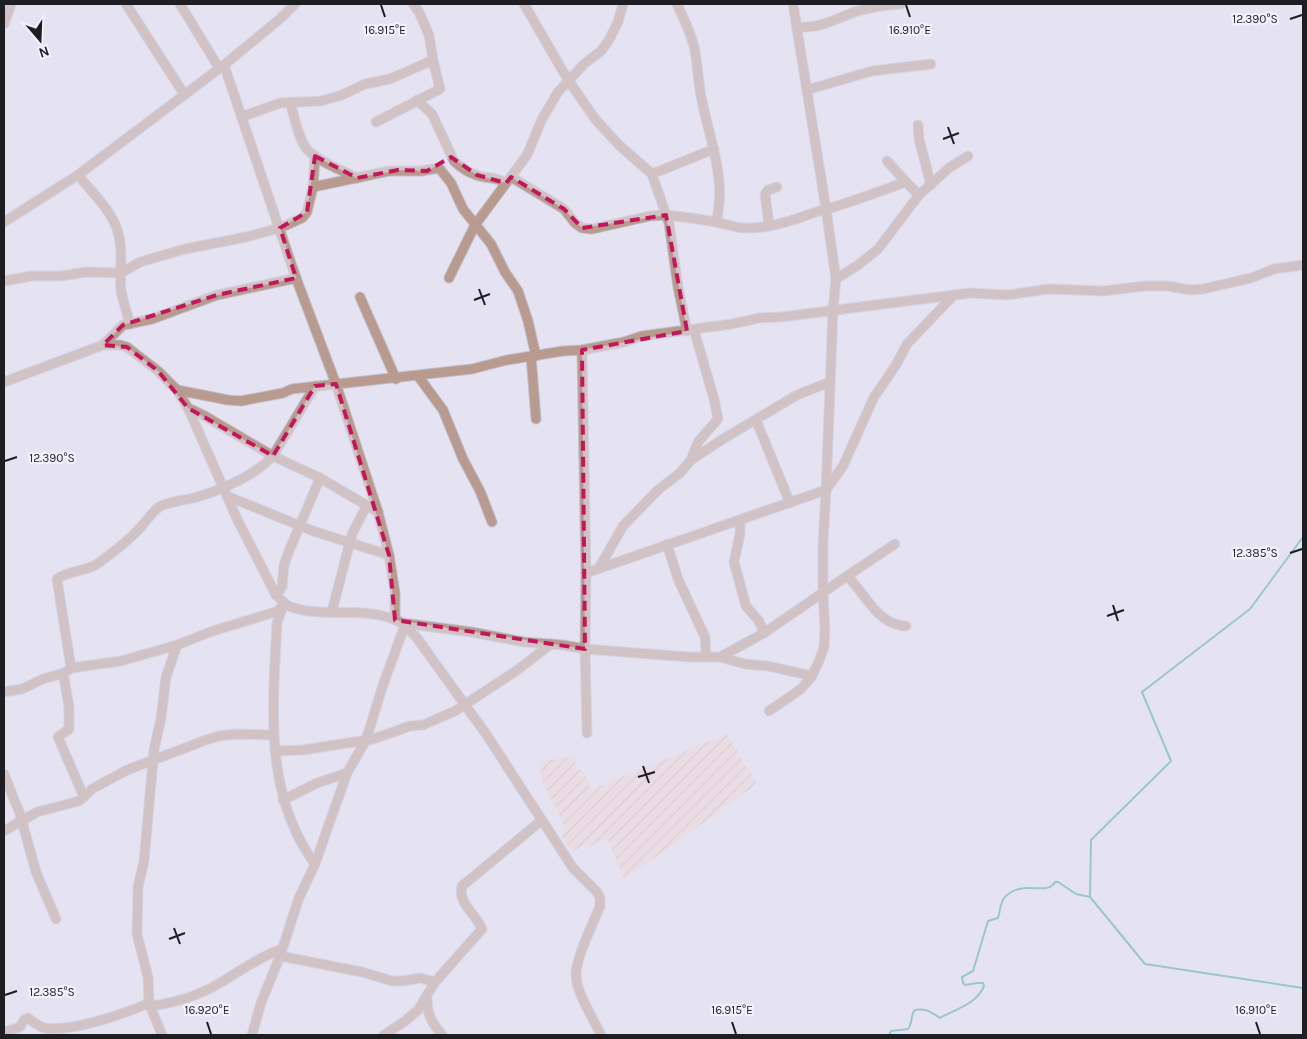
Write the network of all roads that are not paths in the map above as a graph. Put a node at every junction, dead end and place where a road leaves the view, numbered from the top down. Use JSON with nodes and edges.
{"nodes":[{"id":1,"x":12,"y":4,"type":"edge"},
{"id":2,"x":126,"y":4,"type":"edge"},
{"id":3,"x":180,"y":4,"type":"edge"},
{"id":4,"x":295,"y":4,"type":"edge"},
{"id":5,"x":413,"y":4,"type":"edge"},
{"id":6,"x":524,"y":4,"type":"edge"},
{"id":7,"x":623,"y":4,"type":"edge"},
{"id":8,"x":677,"y":4,"type":"edge"},
{"id":9,"x":793,"y":4,"type":"edge"},
{"id":10,"x":901,"y":4,"type":"edge"},
{"id":11,"x":868,"y":6,"type":"edge"},
{"id":12,"x":4,"y":24,"type":"edge"},
{"id":13,"x":797,"y":27,"type":"junction"},
{"id":14,"x":433,"y":60,"type":"junction"},
{"id":15,"x":931,"y":64,"type":"dead end"},
{"id":16,"x":221,"y":66,"type":"junction"},
{"id":17,"x":568,"y":80,"type":"junction"},
{"id":18,"x":807,"y":90,"type":"junction"},
{"id":19,"x":184,"y":94,"type":"junction"},
{"id":20,"x":417,"y":100,"type":"junction"},
{"id":21,"x":290,"y":102,"type":"junction"},
{"id":22,"x":242,"y":117,"type":"junction"},
{"id":23,"x":376,"y":122,"type":"dead end"},
{"id":24,"x":918,"y":125,"type":"dead end"},
{"id":25,"x":714,"y":149,"type":"junction"},
{"id":26,"x":315,"y":156,"type":"junction"},
{"id":27,"x":968,"y":156,"type":"dead end"},
{"id":28,"x":451,"y":157,"type":"junction"},
{"id":29,"x":887,"y":161,"type":"dead end"},
{"id":30,"x":435,"y":168,"type":"junction"},
{"id":31,"x":652,"y":174,"type":"junction"},
{"id":32,"x":78,"y":175,"type":"junction"},
{"id":33,"x":357,"y":178,"type":"junction"},
{"id":34,"x":509,"y":180,"type":"junction"},
{"id":35,"x":906,"y":182,"type":"junction"},
{"id":36,"x":931,"y":185,"type":"junction"},
{"id":37,"x":312,"y":187,"type":"junction"},
{"id":38,"x":777,"y":187,"type":"dead end"},
{"id":39,"x":919,"y":195,"type":"junction"},
{"id":40,"x":826,"y":209,"type":"junction"},
{"id":41,"x":666,"y":215,"type":"junction"},
{"id":42,"x":4,"y":222,"type":"edge"},
{"id":43,"x":716,"y":222,"type":"junction"},
{"id":44,"x":475,"y":225,"type":"junction"},
{"id":45,"x":769,"y":225,"type":"junction"},
{"id":46,"x":280,"y":228,"type":"junction"},
{"id":47,"x":1303,"y":265,"type":"edge"},
{"id":48,"x":121,"y":273,"type":"junction"},
{"id":49,"x":296,"y":278,"type":"junction"},
{"id":50,"x":449,"y":278,"type":"dead end"},
{"id":51,"x":836,"y":279,"type":"junction"},
{"id":52,"x":4,"y":282,"type":"edge"},
{"id":53,"x":953,"y":296,"type":"junction"},
{"id":54,"x":360,"y":297,"type":"dead end"},
{"id":55,"x":833,"y":310,"type":"junction"},
{"id":56,"x":130,"y":324,"type":"junction"},
{"id":57,"x":691,"y":330,"type":"junction"},
{"id":58,"x":103,"y":345,"type":"junction"},
{"id":59,"x":582,"y":350,"type":"junction"},
{"id":60,"x":533,"y":356,"type":"junction"},
{"id":61,"x":418,"y":376,"type":"junction"},
{"id":62,"x":396,"y":378,"type":"junction"},
{"id":63,"x":4,"y":382,"type":"edge"},
{"id":64,"x":830,"y":382,"type":"junction"},
{"id":65,"x":336,"y":384,"type":"junction"},
{"id":66,"x":315,"y":386,"type":"junction"},
{"id":67,"x":177,"y":390,"type":"junction"},
{"id":68,"x":188,"y":408,"type":"junction"},
{"id":69,"x":536,"y":418,"type":"dead end"},
{"id":70,"x":756,"y":420,"type":"junction"},
{"id":71,"x":273,"y":456,"type":"junction"},
{"id":72,"x":691,"y":460,"type":"junction"},
{"id":73,"x":320,"y":478,"type":"junction"},
{"id":74,"x":223,"y":487,"type":"junction"},
{"id":75,"x":826,"y":490,"type":"junction"},
{"id":76,"x":227,"y":496,"type":"junction"},
{"id":77,"x":790,"y":503,"type":"junction"},
{"id":78,"x":367,"y":505,"type":"junction"},
{"id":79,"x":378,"y":512,"type":"junction"},
{"id":80,"x":740,"y":521,"type":"junction"},
{"id":81,"x":492,"y":522,"type":"dead end"},
{"id":82,"x":301,"y":525,"type":"junction"},
{"id":83,"x":349,"y":543,"type":"junction"},
{"id":84,"x":667,"y":544,"type":"junction"},
{"id":85,"x":895,"y":544,"type":"dead end"},
{"id":86,"x":389,"y":555,"type":"junction"},
{"id":87,"x":599,"y":568,"type":"junction"},
{"id":88,"x":586,"y":573,"type":"junction"},
{"id":89,"x":847,"y":576,"type":"junction"},
{"id":90,"x":823,"y":593,"type":"junction"},
{"id":91,"x":276,"y":595,"type":"junction"},
{"id":92,"x":284,"y":604,"type":"junction"},
{"id":93,"x":332,"y":611,"type":"junction"},
{"id":94,"x":401,"y":623,"type":"junction"},
{"id":95,"x":906,"y":626,"type":"dead end"},
{"id":96,"x":764,"y":633,"type":"junction"},
{"id":97,"x":550,"y":644,"type":"junction"},
{"id":98,"x":178,"y":646,"type":"junction"},
{"id":99,"x":585,"y":649,"type":"junction"},
{"id":100,"x":720,"y":656,"type":"junction"},
{"id":101,"x":706,"y":657,"type":"junction"},
{"id":102,"x":71,"y":668,"type":"junction"},
{"id":103,"x":63,"y":673,"type":"junction"},
{"id":104,"x":812,"y":676,"type":"junction"},
{"id":105,"x":4,"y":692,"type":"edge"},
{"id":106,"x":464,"y":704,"type":"junction"},
{"id":107,"x":770,"y":711,"type":"dead end"},
{"id":108,"x":587,"y":733,"type":"dead end"},
{"id":109,"x":273,"y":735,"type":"junction"},
{"id":110,"x":366,"y":740,"type":"junction"},
{"id":111,"x":275,"y":751,"type":"junction"},
{"id":112,"x":153,"y":761,"type":"junction"},
{"id":113,"x":347,"y":773,"type":"junction"},
{"id":114,"x":4,"y":774,"type":"edge"},
{"id":115,"x":84,"y":797,"type":"junction"},
{"id":116,"x":283,"y":800,"type":"junction"},
{"id":117,"x":542,"y":820,"type":"junction"},
{"id":118,"x":22,"y":821,"type":"junction"},
{"id":119,"x":4,"y":831,"type":"edge"},
{"id":120,"x":315,"y":864,"type":"junction"},
{"id":121,"x":56,"y":919,"type":"dead end"},
{"id":122,"x":281,"y":952,"type":"junction"},
{"id":123,"x":435,"y":982,"type":"junction"},
{"id":124,"x":426,"y":997,"type":"junction"},
{"id":125,"x":149,"y":1004,"type":"junction"},
{"id":126,"x":4,"y":1032,"type":"edge"},
{"id":127,"x":45,"y":1032,"type":"edge"},
{"id":128,"x":162,"y":1035,"type":"edge"},
{"id":129,"x":252,"y":1035,"type":"edge"},
{"id":130,"x":384,"y":1035,"type":"edge"},
{"id":131,"x":442,"y":1035,"type":"edge"},
{"id":132,"x":601,"y":1035,"type":"edge"}],
"edges":[{"from":1,"to":12,"type":"street"},
{"from":2,"to":19,"type":"street"},
{"from":3,"to":16,"type":"street"},
{"from":4,"to":16,"type":"street"},
{"from":5,"to":14,"type":"street"},
{"from":6,"to":17,"type":"street"},
{"from":7,"to":17,"type":"street"},
{"from":8,"to":25,"type":"street"},
{"from":9,"to":13,"type":"street"},
{"from":10,"to":11,"type":"street"},
{"from":11,"to":13,"type":"street"},
{"from":13,"to":18,"type":"street"},
{"from":14,"to":20,"type":"street"},
{"from":14,"to":21,"type":"street"},
{"from":15,"to":18,"type":"street"},
{"from":16,"to":19,"type":"street"},
{"from":16,"to":22,"type":"street"},
{"from":17,"to":31,"type":"street"},
{"from":17,"to":34,"type":"street"},
{"from":18,"to":40,"type":"street"},
{"from":19,"to":32,"type":"street"},
{"from":20,"to":23,"type":"street"},
{"from":20,"to":28,"type":"street"},
{"from":21,"to":22,"type":"street"},
{"from":21,"to":26,"type":"street"},
{"from":22,"to":46,"type":"street"},
{"from":24,"to":36,"type":"street"},
{"from":25,"to":31,"type":"street"},
{"from":25,"to":43,"type":"street"},
{"from":26,"to":33,"type":"street"},
{"from":26,"to":37,"type":"street"},
{"from":27,"to":36,"type":"street"},
{"from":28,"to":30,"type":"street"},
{"from":28,"to":34,"type":"street"},
{"from":29,"to":35,"type":"street"},
{"from":30,"to":33,"type":"street"},
{"from":30,"to":44,"type":"street"},
{"from":31,"to":41,"type":"street"},
{"from":32,"to":42,"type":"street"},
{"from":32,"to":48,"type":"street"},
{"from":33,"to":37,"type":"street"},
{"from":34,"to":41,"type":"street"},
{"from":34,"to":44,"type":"street"},
{"from":35,"to":39,"type":"street"},
{"from":35,"to":40,"type":"street"},
{"from":36,"to":39,"type":"street"},
{"from":37,"to":46,"type":"street"},
{"from":38,"to":45,"type":"street"},
{"from":39,"to":51,"type":"street"},
{"from":40,"to":45,"type":"street"},
{"from":40,"to":51,"type":"street"},
{"from":41,"to":43,"type":"street"},
{"from":41,"to":57,"type":"street"},
{"from":43,"to":45,"type":"street"},
{"from":44,"to":50,"type":"street"},
{"from":44,"to":60,"type":"street"},
{"from":46,"to":48,"type":"street"},
{"from":46,"to":49,"type":"street"},
{"from":47,"to":53,"type":"street"},
{"from":48,"to":52,"type":"street"},
{"from":48,"to":56,"type":"street"},
{"from":49,"to":56,"type":"street"},
{"from":49,"to":65,"type":"street"},
{"from":51,"to":55,"type":"street"},
{"from":53,"to":55,"type":"street"},
{"from":53,"to":75,"type":"street"},
{"from":54,"to":62,"type":"street"},
{"from":55,"to":57,"type":"street"},
{"from":55,"to":64,"type":"street"},
{"from":56,"to":58,"type":"street"},
{"from":57,"to":59,"type":"street"},
{"from":57,"to":72,"type":"street"},
{"from":58,"to":63,"type":"street"},
{"from":58,"to":67,"type":"street"},
{"from":59,"to":60,"type":"street"},
{"from":59,"to":88,"type":"street"},
{"from":60,"to":61,"type":"street"},
{"from":60,"to":69,"type":"street"},
{"from":61,"to":62,"type":"street"},
{"from":61,"to":81,"type":"street"},
{"from":62,"to":65,"type":"street"},
{"from":64,"to":70,"type":"street"},
{"from":64,"to":75,"type":"street"},
{"from":65,"to":66,"type":"street"},
{"from":65,"to":79,"type":"street"},
{"from":66,"to":67,"type":"street"},
{"from":66,"to":71,"type":"street"},
{"from":67,"to":68,"type":"street"},
{"from":68,"to":71,"type":"street"},
{"from":68,"to":74,"type":"street"},
{"from":70,"to":72,"type":"street"},
{"from":70,"to":77,"type":"street"},
{"from":71,"to":73,"type":"street"},
{"from":71,"to":74,"type":"street"},
{"from":72,"to":87,"type":"street"},
{"from":73,"to":78,"type":"street"},
{"from":73,"to":82,"type":"street"},
{"from":74,"to":76,"type":"street"},
{"from":74,"to":102,"type":"street"},
{"from":75,"to":77,"type":"street"},
{"from":75,"to":90,"type":"street"},
{"from":76,"to":82,"type":"street"},
{"from":76,"to":91,"type":"street"},
{"from":77,"to":80,"type":"street"},
{"from":78,"to":79,"type":"street"},
{"from":78,"to":83,"type":"street"},
{"from":79,"to":86,"type":"street"},
{"from":80,"to":84,"type":"street"},
{"from":80,"to":96,"type":"street"},
{"from":82,"to":83,"type":"street"},
{"from":82,"to":91,"type":"street"},
{"from":83,"to":86,"type":"street"},
{"from":83,"to":93,"type":"street"},
{"from":84,"to":87,"type":"street"},
{"from":84,"to":101,"type":"street"},
{"from":85,"to":89,"type":"street"},
{"from":86,"to":94,"type":"street"},
{"from":87,"to":88,"type":"street"},
{"from":88,"to":99,"type":"street"},
{"from":89,"to":90,"type":"street"},
{"from":89,"to":95,"type":"street"},
{"from":90,"to":96,"type":"street"},
{"from":90,"to":104,"type":"street"},
{"from":91,"to":92,"type":"street"},
{"from":92,"to":93,"type":"street"},
{"from":92,"to":98,"type":"street"},
{"from":92,"to":109,"type":"street"},
{"from":93,"to":94,"type":"street"},
{"from":94,"to":97,"type":"street"},
{"from":94,"to":106,"type":"street"},
{"from":94,"to":110,"type":"street"},
{"from":96,"to":100,"type":"street"},
{"from":97,"to":99,"type":"street"},
{"from":97,"to":106,"type":"street"},
{"from":98,"to":102,"type":"street"},
{"from":98,"to":112,"type":"street"},
{"from":99,"to":101,"type":"street"},
{"from":99,"to":108,"type":"street"},
{"from":100,"to":101,"type":"street"},
{"from":100,"to":104,"type":"street"},
{"from":102,"to":103,"type":"street"},
{"from":103,"to":105,"type":"street"},
{"from":103,"to":115,"type":"street"},
{"from":104,"to":107,"type":"street"},
{"from":106,"to":110,"type":"street"},
{"from":106,"to":117,"type":"street"},
{"from":109,"to":111,"type":"street"},
{"from":109,"to":112,"type":"street"},
{"from":110,"to":111,"type":"street"},
{"from":110,"to":113,"type":"street"},
{"from":111,"to":116,"type":"street"},
{"from":112,"to":115,"type":"street"},
{"from":112,"to":125,"type":"street"},
{"from":113,"to":116,"type":"street"},
{"from":113,"to":120,"type":"street"},
{"from":114,"to":118,"type":"street"},
{"from":115,"to":118,"type":"street"},
{"from":116,"to":120,"type":"street"},
{"from":117,"to":123,"type":"street"},
{"from":117,"to":132,"type":"street"},
{"from":118,"to":119,"type":"street"},
{"from":118,"to":121,"type":"street"},
{"from":120,"to":122,"type":"street"},
{"from":122,"to":123,"type":"street"},
{"from":122,"to":125,"type":"street"},
{"from":122,"to":129,"type":"street"},
{"from":123,"to":124,"type":"street"},
{"from":124,"to":130,"type":"street"},
{"from":124,"to":131,"type":"street"},
{"from":125,"to":127,"type":"street"},
{"from":125,"to":128,"type":"street"},
{"from":126,"to":127,"type":"street"}]}
